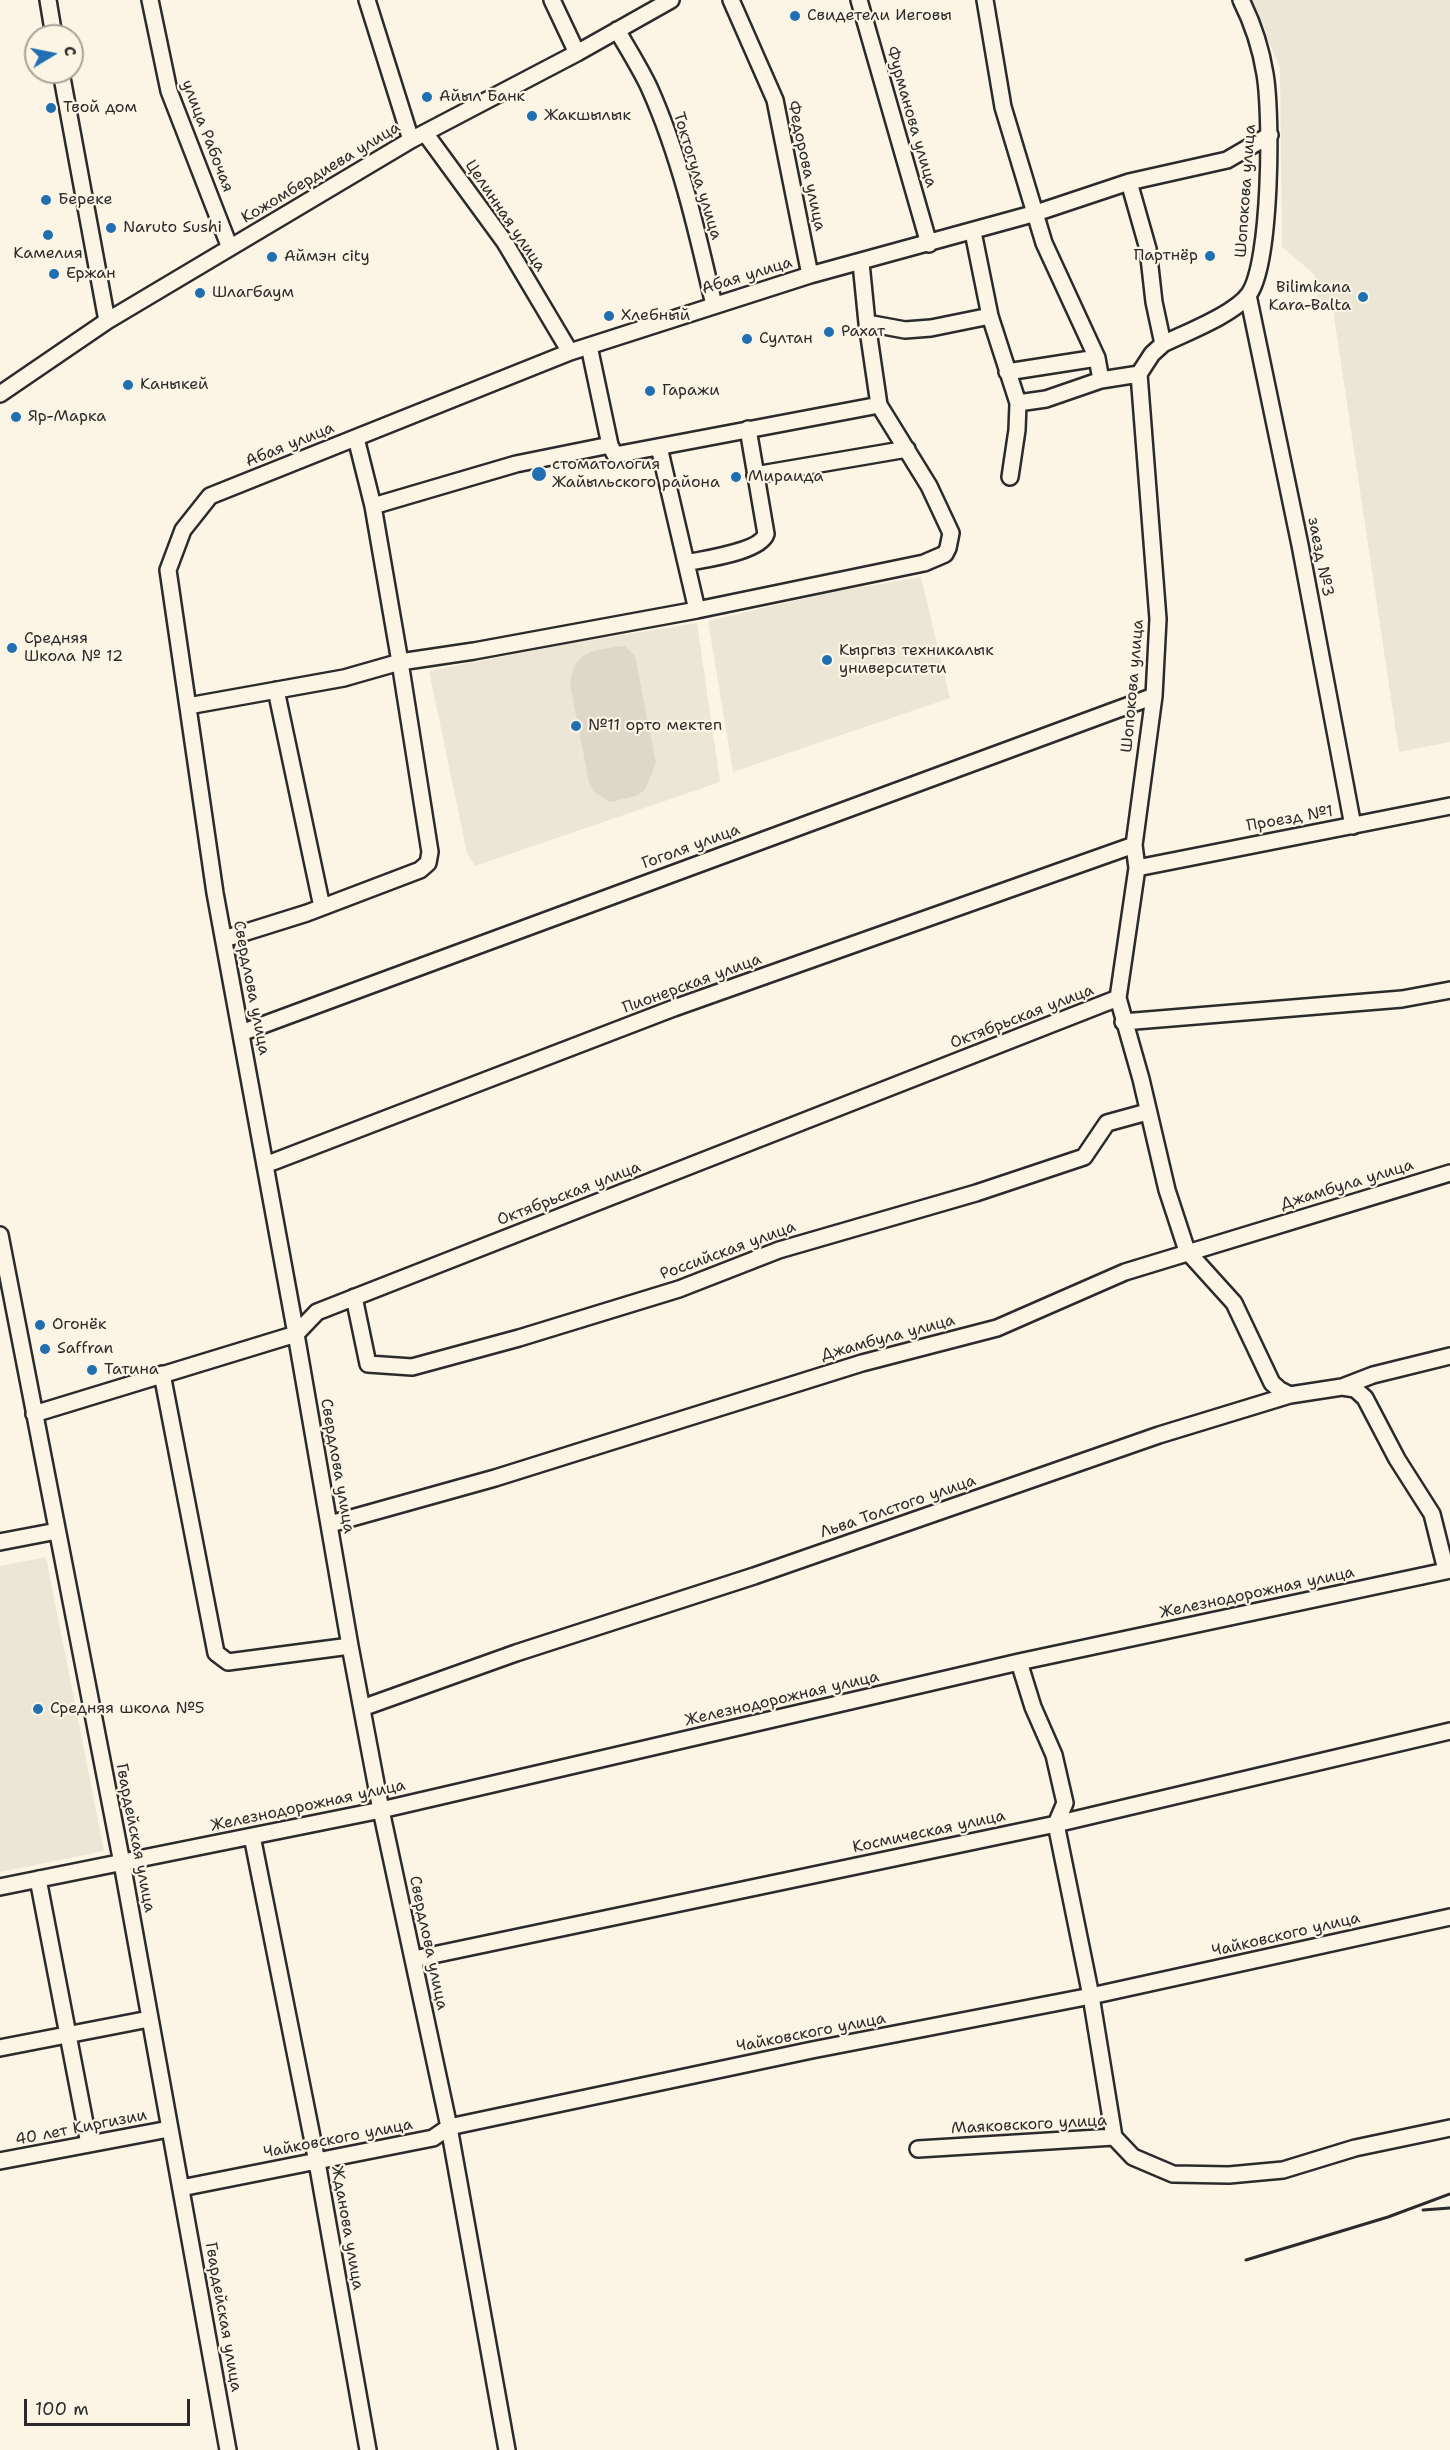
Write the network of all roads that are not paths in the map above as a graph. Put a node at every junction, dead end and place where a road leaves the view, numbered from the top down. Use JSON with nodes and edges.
{"nodes":[{"id":1,"x":48,"y":0,"type":"edge"},
{"id":2,"x":150,"y":0,"type":"edge"},
{"id":3,"x":367,"y":0,"type":"edge"},
{"id":4,"x":552,"y":0,"type":"edge"},
{"id":5,"x":671,"y":0,"type":"edge"},
{"id":6,"x":731,"y":0,"type":"edge"},
{"id":7,"x":859,"y":0,"type":"edge"},
{"id":8,"x":985,"y":0,"type":"edge"},
{"id":9,"x":1241,"y":0,"type":"edge"},
{"id":10,"x":52,"y":24,"type":"edge"},
{"id":11,"x":617,"y":30,"type":"junction"},
{"id":12,"x":577,"y":53,"type":"junction"},
{"id":13,"x":63,"y":84,"type":"edge"},
{"id":14,"x":1270,"y":135,"type":"junction"},
{"id":15,"x":418,"y":137,"type":"junction"},
{"id":16,"x":1129,"y":182,"type":"junction"},
{"id":17,"x":1036,"y":213,"type":"junction"},
{"id":18,"x":973,"y":232,"type":"junction"},
{"id":19,"x":929,"y":244,"type":"junction"},
{"id":20,"x":230,"y":248,"type":"junction"},
{"id":21,"x":861,"y":263,"type":"junction"},
{"id":22,"x":810,"y":276,"type":"junction"},
{"id":23,"x":1248,"y":295,"type":"junction"},
{"id":24,"x":714,"y":304,"type":"junction"},
{"id":25,"x":990,"y":316,"type":"junction"},
{"id":26,"x":107,"y":321,"type":"junction"},
{"id":27,"x":867,"y":323,"type":"junction"},
{"id":28,"x":1162,"y":344,"type":"junction"},
{"id":29,"x":589,"y":346,"type":"junction"},
{"id":30,"x":570,"y":352,"type":"junction"},
{"id":31,"x":1097,"y":358,"type":"junction"},
{"id":32,"x":1007,"y":372,"type":"junction"},
{"id":33,"x":1139,"y":374,"type":"junction"},
{"id":34,"x":1101,"y":380,"type":"junction"},
{"id":35,"x":0,"y":394,"type":"edge"},
{"id":36,"x":1018,"y":403,"type":"junction"},
{"id":37,"x":879,"y":405,"type":"junction"},
{"id":38,"x":748,"y":429,"type":"junction"},
{"id":39,"x":356,"y":438,"type":"junction"},
{"id":40,"x":610,"y":445,"type":"junction"},
{"id":41,"x":658,"y":447,"type":"junction"},
{"id":42,"x":907,"y":449,"type":"junction"},
{"id":43,"x":755,"y":475,"type":"junction"},
{"id":44,"x":1010,"y":477,"type":"dead end"},
{"id":45,"x":210,"y":496,"type":"joint"},
{"id":46,"x":373,"y":506,"type":"junction"},
{"id":47,"x":686,"y":563,"type":"junction"},
{"id":48,"x":697,"y":610,"type":"junction"},
{"id":49,"x":400,"y":662,"type":"junction"},
{"id":50,"x":276,"y":690,"type":"junction"},
{"id":51,"x":1154,"y":696,"type":"junction"},
{"id":52,"x":188,"y":706,"type":"junction"},
{"id":53,"x":1450,"y":806,"type":"edge"},
{"id":54,"x":1353,"y":826,"type":"junction"},
{"id":55,"x":1134,"y":845,"type":"junction"},
{"id":56,"x":1137,"y":868,"type":"junction"},
{"id":57,"x":322,"y":907,"type":"junction"},
{"id":58,"x":224,"y":939,"type":"junction"},
{"id":59,"x":1450,"y":990,"type":"edge"},
{"id":60,"x":1118,"y":999,"type":"junction"},
{"id":61,"x":1124,"y":1022,"type":"junction"},
{"id":62,"x":241,"y":1033,"type":"junction"},
{"id":63,"x":1147,"y":1112,"type":"junction"},
{"id":64,"x":265,"y":1165,"type":"junction"},
{"id":65,"x":1450,"y":1173,"type":"edge"},
{"id":66,"x":0,"y":1235,"type":"edge"},
{"id":67,"x":1188,"y":1251,"type":"junction"},
{"id":68,"x":354,"y":1297,"type":"junction"},
{"id":69,"x":296,"y":1334,"type":"junction"},
{"id":70,"x":1450,"y":1356,"type":"edge"},
{"id":71,"x":162,"y":1374,"type":"junction"},
{"id":72,"x":1342,"y":1387,"type":"junction"},
{"id":73,"x":1290,"y":1395,"type":"junction"},
{"id":74,"x":34,"y":1414,"type":"junction"},
{"id":75,"x":330,"y":1524,"type":"junction"},
{"id":76,"x":57,"y":1531,"type":"junction"},
{"id":77,"x":0,"y":1542,"type":"edge"},
{"id":78,"x":1448,"y":1570,"type":"edge"},
{"id":79,"x":350,"y":1646,"type":"junction"},
{"id":80,"x":1019,"y":1662,"type":"junction"},
{"id":81,"x":362,"y":1708,"type":"junction"},
{"id":82,"x":1450,"y":1731,"type":"edge"},
{"id":83,"x":381,"y":1810,"type":"junction"},
{"id":84,"x":1056,"y":1824,"type":"junction"},
{"id":85,"x":252,"y":1836,"type":"junction"},
{"id":86,"x":122,"y":1863,"type":"junction"},
{"id":87,"x":38,"y":1879,"type":"junction"},
{"id":88,"x":0,"y":1887,"type":"edge"},
{"id":89,"x":1450,"y":1917,"type":"edge"},
{"id":90,"x":414,"y":1959,"type":"junction"},
{"id":91,"x":1091,"y":1996,"type":"junction"},
{"id":92,"x":149,"y":2019,"type":"junction"},
{"id":93,"x":67,"y":2035,"type":"junction"},
{"id":94,"x":0,"y":2048,"type":"edge"},
{"id":95,"x":449,"y":2127,"type":"junction"},
{"id":96,"x":1450,"y":2128,"type":"edge"},
{"id":97,"x":169,"y":2129,"type":"junction"},
{"id":98,"x":1114,"y":2137,"type":"junction"},
{"id":99,"x":89,"y":2144,"type":"junction"},
{"id":100,"x":918,"y":2149,"type":"dead end"},
{"id":101,"x":0,"y":2161,"type":"edge"},
{"id":102,"x":317,"y":2162,"type":"junction"},
{"id":103,"x":181,"y":2188,"type":"junction"},
{"id":104,"x":228,"y":2450,"type":"edge"},
{"id":105,"x":368,"y":2450,"type":"edge"},
{"id":106,"x":507,"y":2450,"type":"edge"}],
"edges":[{"from":1,"to":10,"type":"street"},
{"from":2,"to":20,"type":"street","name":"улица Рабочая"},
{"from":3,"to":15,"type":"street","name":"Целинная улица"},
{"from":4,"to":12,"type":"street"},
{"from":5,"to":11,"type":"street","name":"Кожомбердиева улица"},
{"from":6,"to":22,"type":"street","name":"Федорова улица"},
{"from":7,"to":19,"type":"street","name":"Фурманова улица"},
{"from":8,"to":17,"type":"street"},
{"from":9,"to":14,"type":"street","name":"Шопокова улица"},
{"from":11,"to":12,"type":"street","name":"Кожомбердиева улица"},
{"from":11,"to":24,"type":"street","name":"Токтогула улица"},
{"from":12,"to":15,"type":"street","name":"Кожомбердиева улица"},
{"from":13,"to":26,"type":"street"},
{"from":14,"to":16,"type":"street","name":"Абая улица"},
{"from":14,"to":23,"type":"street","name":"Шопокова улица"},
{"from":15,"to":20,"type":"street","name":"Кожомбердиева улица"},
{"from":15,"to":30,"type":"street","name":"Целинная улица"},
{"from":16,"to":17,"type":"street","name":"Абая улица"},
{"from":16,"to":28,"type":"street"},
{"from":17,"to":18,"type":"street","name":"Абая улица"},
{"from":17,"to":31,"type":"street"},
{"from":18,"to":19,"type":"street","name":"Абая улица"},
{"from":18,"to":25,"type":"street"},
{"from":19,"to":21,"type":"street","name":"Абая улица"},
{"from":20,"to":26,"type":"street","name":"Кожомбердиева улица"},
{"from":21,"to":22,"type":"street","name":"Абая улица"},
{"from":21,"to":27,"type":"street"},
{"from":22,"to":24,"type":"street","name":"Абая улица"},
{"from":23,"to":28,"type":"street"},
{"from":23,"to":54,"type":"street","name":"заезд №3"},
{"from":24,"to":29,"type":"street","name":"Абая улица"},
{"from":25,"to":27,"type":"street"},
{"from":25,"to":32,"type":"street"},
{"from":26,"to":35,"type":"street","name":"Кожомбердиева улица"},
{"from":27,"to":37,"type":"street"},
{"from":28,"to":33,"type":"street"},
{"from":29,"to":30,"type":"street","name":"Абая улица"},
{"from":29,"to":40,"type":"street"},
{"from":30,"to":39,"type":"street","name":"Абая улица"},
{"from":31,"to":32,"type":"street"},
{"from":31,"to":34,"type":"street"},
{"from":32,"to":36,"type":"street"},
{"from":33,"to":34,"type":"street"},
{"from":33,"to":51,"type":"street","name":"Шопокова улица"},
{"from":34,"to":36,"type":"street"},
{"from":36,"to":44,"type":"street"},
{"from":37,"to":38,"type":"street"},
{"from":37,"to":42,"type":"street"},
{"from":38,"to":41,"type":"street"},
{"from":38,"to":43,"type":"street"},
{"from":39,"to":45,"type":"street","name":"Абая улица"},
{"from":39,"to":46,"type":"street"},
{"from":40,"to":41,"type":"street"},
{"from":40,"to":46,"type":"street"},
{"from":41,"to":47,"type":"street"},
{"from":42,"to":43,"type":"street"},
{"from":42,"to":48,"type":"street"},
{"from":43,"to":47,"type":"street"},
{"from":45,"to":52,"type":"street","name":"Свердлова улица"},
{"from":46,"to":49,"type":"street"},
{"from":47,"to":48,"type":"street"},
{"from":48,"to":49,"type":"street"},
{"from":49,"to":50,"type":"street"},
{"from":49,"to":57,"type":"street"},
{"from":50,"to":52,"type":"street"},
{"from":50,"to":57,"type":"street"},
{"from":51,"to":55,"type":"street","name":"Шопокова улица"},
{"from":51,"to":62,"type":"street","name":"Гоголя улица"},
{"from":52,"to":58,"type":"street","name":"Свердлова улица"},
{"from":53,"to":54,"type":"street","name":"Проезд №1"},
{"from":54,"to":56,"type":"street","name":"Проезд №1"},
{"from":55,"to":56,"type":"street","name":"Шопокова улица"},
{"from":55,"to":64,"type":"street","name":"Пионерская улица"},
{"from":56,"to":60,"type":"street","name":"Шопокова улица"},
{"from":57,"to":58,"type":"street"},
{"from":58,"to":62,"type":"street","name":"Свердлова улица"},
{"from":59,"to":61,"type":"street"},
{"from":60,"to":61,"type":"street","name":"Шопокова улица"},
{"from":60,"to":68,"type":"street","name":"Октябрьская улица"},
{"from":61,"to":63,"type":"street","name":"Шопокова улица"},
{"from":62,"to":64,"type":"street","name":"Свердлова улица"},
{"from":63,"to":67,"type":"street","name":"Шопокова улица"},
{"from":63,"to":68,"type":"street","name":"Российская улица"},
{"from":64,"to":69,"type":"street","name":"Свердлова улица"},
{"from":65,"to":67,"type":"street","name":"Джамбула улица"},
{"from":66,"to":74,"type":"street","name":"Гвардейская улица"},
{"from":67,"to":73,"type":"street","name":"Шопокова улица"},
{"from":67,"to":75,"type":"street","name":"Джамбула улица"},
{"from":68,"to":69,"type":"street","name":"Октябрьская улица"},
{"from":69,"to":71,"type":"street","name":"Октябрьская улица"},
{"from":69,"to":75,"type":"street","name":"Свердлова улица"},
{"from":70,"to":72,"type":"street","name":"Льва Толстого улица"},
{"from":71,"to":74,"type":"street","name":"Октябрьская улица"},
{"from":71,"to":79,"type":"street"},
{"from":72,"to":73,"type":"street","name":"Льва Толстого улица"},
{"from":72,"to":78,"type":"street"},
{"from":73,"to":81,"type":"street","name":"Льва Толстого улица"},
{"from":74,"to":76,"type":"street","name":"Гвардейская улица"},
{"from":75,"to":79,"type":"street","name":"Свердлова улица"},
{"from":76,"to":77,"type":"street"},
{"from":76,"to":86,"type":"street","name":"Гвардейская улица"},
{"from":78,"to":80,"type":"street","name":"Железнодорожная улица"},
{"from":79,"to":81,"type":"street","name":"Свердлова улица"},
{"from":80,"to":83,"type":"street","name":"Железнодорожная улица"},
{"from":80,"to":84,"type":"street"},
{"from":81,"to":83,"type":"street","name":"Свердлова улица"},
{"from":82,"to":84,"type":"street","name":"Космическая улица"},
{"from":83,"to":85,"type":"street","name":"Железнодорожная улица"},
{"from":83,"to":90,"type":"street","name":"Свердлова улица"},
{"from":84,"to":90,"type":"street","name":"Космическая улица"},
{"from":84,"to":91,"type":"street"},
{"from":85,"to":86,"type":"street","name":"Железнодорожная улица"},
{"from":85,"to":102,"type":"street","name":"Жданова улица"},
{"from":86,"to":87,"type":"street","name":"Железнодорожная улица"},
{"from":86,"to":92,"type":"street","name":"Гвардейская улица"},
{"from":87,"to":88,"type":"street","name":"Железнодорожная улица"},
{"from":87,"to":93,"type":"street"},
{"from":89,"to":91,"type":"street","name":"Чайковского улица"},
{"from":90,"to":95,"type":"street","name":"Свердлова улица"},
{"from":91,"to":95,"type":"street","name":"Чайковского улица"},
{"from":91,"to":98,"type":"street"},
{"from":92,"to":93,"type":"street"},
{"from":92,"to":97,"type":"street","name":"Гвардейская улица"},
{"from":93,"to":94,"type":"street"},
{"from":93,"to":99,"type":"street"},
{"from":95,"to":102,"type":"street","name":"Чайковского улица"},
{"from":95,"to":106,"type":"street","name":"Свердлова улица"},
{"from":96,"to":98,"type":"street","name":"Маяковского улица"},
{"from":97,"to":99,"type":"street","name":"40 лет Киргизии"},
{"from":97,"to":103,"type":"street","name":"Гвардейская улица"},
{"from":98,"to":100,"type":"street","name":"Маяковского улица"},
{"from":99,"to":101,"type":"street","name":"40 лет Киргизии"},
{"from":102,"to":103,"type":"street","name":"Чайковского улица"},
{"from":102,"to":105,"type":"street","name":"Жданова улица"},
{"from":103,"to":104,"type":"street","name":"Гвардейская улица"}]}
